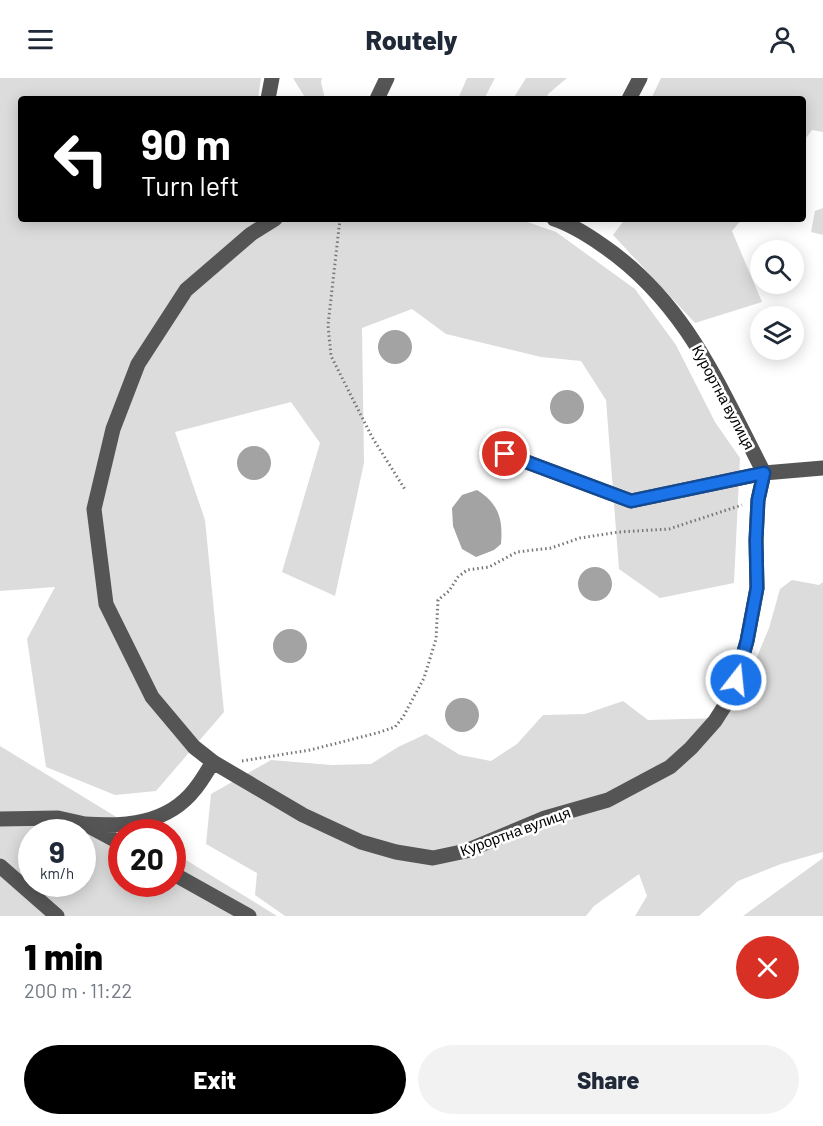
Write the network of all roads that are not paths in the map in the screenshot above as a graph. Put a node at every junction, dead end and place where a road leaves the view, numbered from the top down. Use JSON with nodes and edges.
{"nodes":[{"id":1,"x":272,"y":78,"type":"edge"},
{"id":2,"x":387,"y":78,"type":"edge"},
{"id":3,"x":640,"y":78,"type":"edge"},
{"id":4,"x":269,"y":96,"type":"edge"},
{"id":5,"x":378,"y":96,"type":"edge"},
{"id":6,"x":631,"y":96,"type":"edge"},
{"id":7,"x":270,"y":222,"type":"edge"},
{"id":8,"x":565,"y":222,"type":"edge"},
{"id":9,"x":505,"y":454,"type":"dead end"},
{"id":10,"x":823,"y":468,"type":"edge"},
{"id":11,"x":764,"y":473,"type":"junction"},
{"id":12,"x":213,"y":762,"type":"junction"},
{"id":13,"x":0,"y":819,"type":"edge"},
{"id":14,"x":62,"y":819,"type":"edge"},
{"id":15,"x":96,"y":825,"type":"edge"},
{"id":16,"x":0,"y":866,"type":"edge"},
{"id":17,"x":186,"y":881,"type":"edge"},
{"id":18,"x":57,"y":916,"type":"edge"},
{"id":19,"x":249,"y":916,"type":"edge"}],
"edges":[{"from":1,"to":4,"type":"lane"},
{"from":2,"to":5,"type":"lane"},
{"from":3,"to":6,"type":"lane"},
{"from":7,"to":12,"type":"lane","name":"Курортна вулиця"},
{"from":8,"to":11,"type":"lane","name":"Курортна вулиця"},
{"from":9,"to":11,"type":"lane"},
{"from":10,"to":11,"type":"lane"},
{"from":11,"to":12,"type":"lane","name":"Курортна вулиця"},
{"from":12,"to":15,"type":"lane"},
{"from":13,"to":14,"type":"lane"},
{"from":16,"to":18,"type":"lane"},
{"from":17,"to":19,"type":"lane"}]}
